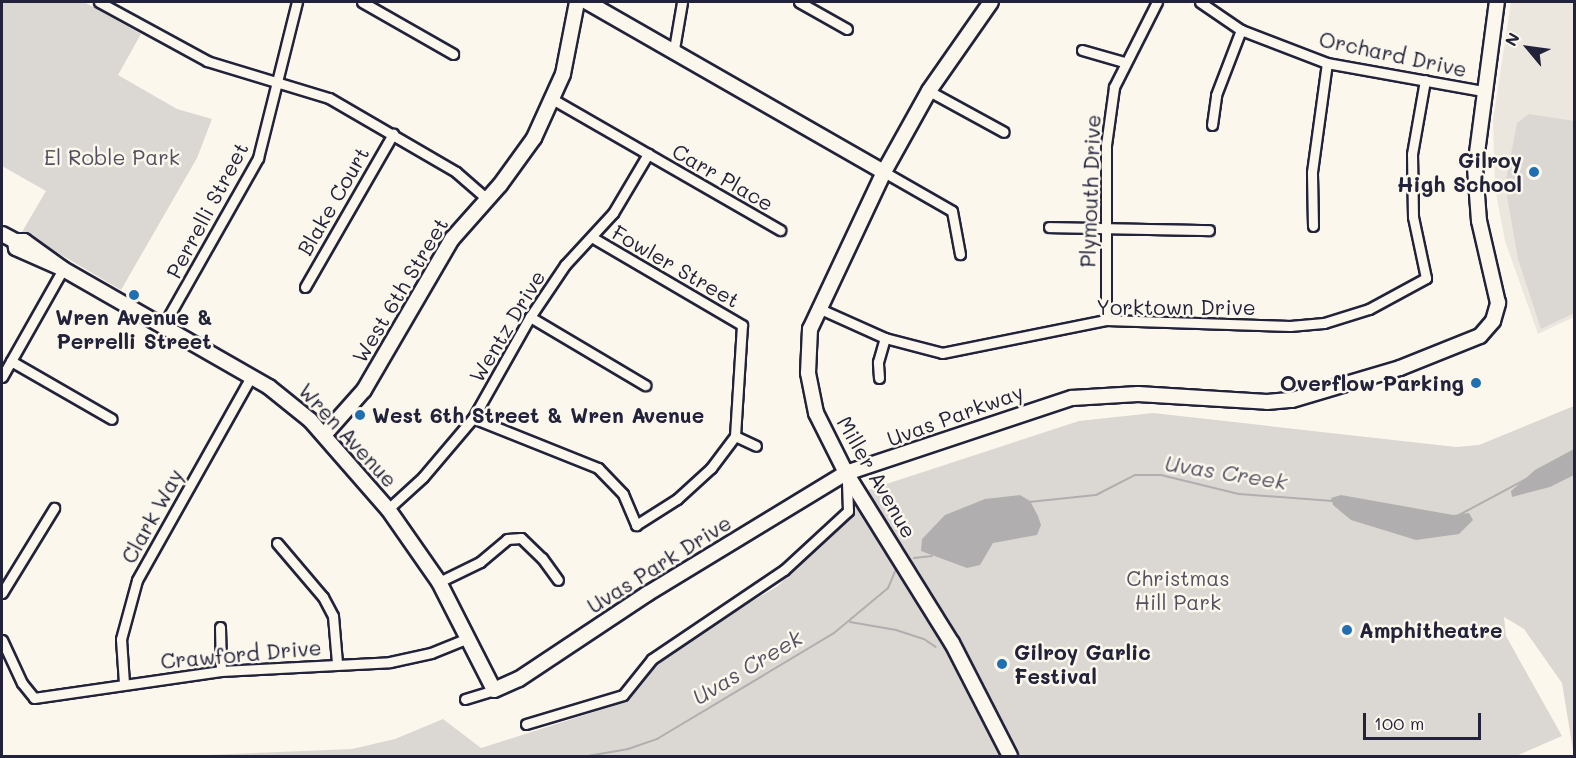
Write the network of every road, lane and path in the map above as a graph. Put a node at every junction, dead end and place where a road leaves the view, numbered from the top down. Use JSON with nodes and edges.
{"nodes":[{"id":1,"x":99,"y":2,"type":"edge"},
{"id":2,"x":297,"y":2,"type":"edge"},
{"id":3,"x":362,"y":2,"type":"edge"},
{"id":4,"x":577,"y":2,"type":"edge"},
{"id":5,"x":587,"y":2,"type":"edge"},
{"id":6,"x":682,"y":2,"type":"edge"},
{"id":7,"x":799,"y":2,"type":"edge"},
{"id":8,"x":992,"y":2,"type":"edge"},
{"id":9,"x":1157,"y":2,"type":"edge"},
{"id":10,"x":1200,"y":2,"type":"edge"},
{"id":11,"x":1497,"y":2,"type":"edge"},
{"id":12,"x":847,"y":29,"type":"dead end"},
{"id":13,"x":1241,"y":30,"type":"junction"},
{"id":14,"x":674,"y":49,"type":"junction"},
{"id":15,"x":1082,"y":50,"type":"dead end"},
{"id":16,"x":453,"y":54,"type":"dead end"},
{"id":17,"x":1124,"y":62,"type":"junction"},
{"id":18,"x":1327,"y":63,"type":"junction"},
{"id":19,"x":1425,"y":80,"type":"junction"},
{"id":20,"x":277,"y":84,"type":"junction"},
{"id":21,"x":929,"y":91,"type":"junction"},
{"id":22,"x":1483,"y":91,"type":"junction"},
{"id":23,"x":554,"y":100,"type":"junction"},
{"id":24,"x":1212,"y":125,"type":"dead end"},
{"id":25,"x":1004,"y":132,"type":"dead end"},
{"id":26,"x":393,"y":134,"type":"junction"},
{"id":27,"x":648,"y":154,"type":"junction"},
{"id":28,"x":884,"y":172,"type":"junction"},
{"id":29,"x":487,"y":199,"type":"junction"},
{"id":30,"x":1313,"y":226,"type":"dead end"},
{"id":31,"x":1049,"y":227,"type":"dead end"},
{"id":32,"x":1104,"y":228,"type":"junction"},
{"id":33,"x":780,"y":230,"type":"dead end"},
{"id":34,"x":1209,"y":230,"type":"dead end"},
{"id":35,"x":2,"y":234,"type":"edge"},
{"id":36,"x":592,"y":238,"type":"junction"},
{"id":37,"x":960,"y":254,"type":"dead end"},
{"id":38,"x":63,"y":269,"type":"junction"},
{"id":39,"x":305,"y":287,"type":"dead end"},
{"id":40,"x":818,"y":309,"type":"junction"},
{"id":41,"x":530,"y":317,"type":"junction"},
{"id":42,"x":1106,"y":320,"type":"junction"},
{"id":43,"x":163,"y":326,"type":"junction"},
{"id":44,"x":885,"y":338,"type":"junction"},
{"id":45,"x":11,"y":361,"type":"junction"},
{"id":46,"x":2,"y":377,"type":"edge"},
{"id":47,"x":252,"y":377,"type":"junction"},
{"id":48,"x":879,"y":378,"type":"dead end"},
{"id":49,"x":645,"y":384,"type":"dead end"},
{"id":50,"x":473,"y":418,"type":"junction"},
{"id":51,"x":112,"y":419,"type":"dead end"},
{"id":52,"x":324,"y":435,"type":"junction"},
{"id":53,"x":735,"y":436,"type":"junction"},
{"id":54,"x":756,"y":446,"type":"dead end"},
{"id":55,"x":846,"y":473,"type":"junction"},
{"id":56,"x":54,"y":508,"type":"dead end"},
{"id":57,"x":388,"y":509,"type":"junction"},
{"id":58,"x":277,"y":543,"type":"dead end"},
{"id":59,"x":558,"y":580,"type":"dead end"},
{"id":60,"x":439,"y":582,"type":"junction"},
{"id":61,"x":2,"y":593,"type":"edge"},
{"id":62,"x":220,"y":627,"type":"dead end"},
{"id":63,"x":468,"y":638,"type":"junction"},
{"id":64,"x":2,"y":640,"type":"edge"},
{"id":65,"x":337,"y":663,"type":"junction"},
{"id":66,"x":221,"y":671,"type":"junction"},
{"id":67,"x":124,"y":683,"type":"junction"},
{"id":68,"x":495,"y":690,"type":"junction"},
{"id":69,"x":465,"y":699,"type":"dead end"},
{"id":70,"x":526,"y":723,"type":"dead end"},
{"id":71,"x":1010,"y":756,"type":"edge"}],
"edges":[{"from":1,"to":20,"type":"street"},
{"from":2,"to":20,"type":"street","name":"Perrelli Street"},
{"from":3,"to":16,"type":"street"},
{"from":4,"to":23,"type":"street","name":"West 6th Street"},
{"from":5,"to":14,"type":"street"},
{"from":6,"to":14,"type":"street"},
{"from":7,"to":12,"type":"street"},
{"from":8,"to":21,"type":"street","name":"Miller Avenue"},
{"from":9,"to":17,"type":"street","name":"Plymouth Drive"},
{"from":10,"to":13,"type":"street","name":"Orchard Drive"},
{"from":11,"to":22,"type":"street"},
{"from":13,"to":18,"type":"street","name":"Orchard Drive"},
{"from":13,"to":24,"type":"street"},
{"from":14,"to":28,"type":"street"},
{"from":15,"to":17,"type":"street"},
{"from":17,"to":32,"type":"street","name":"Plymouth Drive"},
{"from":18,"to":19,"type":"street","name":"Orchard Drive"},
{"from":18,"to":30,"type":"street"},
{"from":19,"to":22,"type":"street","name":"Orchard Drive"},
{"from":19,"to":42,"type":"street","name":"Yorktown Drive"},
{"from":20,"to":26,"type":"street"},
{"from":20,"to":43,"type":"street","name":"Perrelli Street"},
{"from":21,"to":25,"type":"street"},
{"from":21,"to":28,"type":"street","name":"Miller Avenue"},
{"from":22,"to":55,"type":"street","name":"Uvas Parkway"},
{"from":23,"to":27,"type":"street","name":"Carr Place"},
{"from":23,"to":29,"type":"street","name":"West 6th Street"},
{"from":26,"to":29,"type":"street"},
{"from":26,"to":39,"type":"street","name":"Blake Court"},
{"from":27,"to":33,"type":"street","name":"Carr Place"},
{"from":27,"to":36,"type":"street","name":"Wentz Drive"},
{"from":28,"to":37,"type":"street"},
{"from":28,"to":40,"type":"street","name":"Miller Avenue"},
{"from":29,"to":52,"type":"street","name":"West 6th Street"},
{"from":31,"to":32,"type":"street"},
{"from":32,"to":34,"type":"street"},
{"from":32,"to":42,"type":"street","name":"Plymouth Drive"},
{"from":35,"to":38,"type":"street","name":"Wren Avenue"},
{"from":36,"to":41,"type":"street","name":"Wentz Drive"},
{"from":36,"to":53,"type":"street","name":"Fowler Street"},
{"from":38,"to":43,"type":"street","name":"Wren Avenue"},
{"from":38,"to":45,"type":"street"},
{"from":40,"to":44,"type":"street","name":"Yorktown Drive"},
{"from":40,"to":55,"type":"street","name":"Miller Avenue"},
{"from":41,"to":49,"type":"street"},
{"from":41,"to":50,"type":"street","name":"Wentz Drive"},
{"from":42,"to":44,"type":"street","name":"Yorktown Drive"},
{"from":43,"to":47,"type":"street","name":"Wren Avenue"},
{"from":44,"to":48,"type":"street"},
{"from":45,"to":46,"type":"street"},
{"from":45,"to":51,"type":"street"},
{"from":47,"to":52,"type":"street","name":"Wren Avenue"},
{"from":47,"to":67,"type":"street","name":"Clark Way"},
{"from":50,"to":53,"type":"street"},
{"from":50,"to":57,"type":"street","name":"Wentz Drive"},
{"from":52,"to":57,"type":"street","name":"Wren Avenue"},
{"from":53,"to":54,"type":"street"},
{"from":55,"to":68,"type":"street","name":"Uvas Park Drive"},
{"from":55,"to":70,"type":"street"},
{"from":55,"to":71,"type":"street","name":"Miller Avenue"},
{"from":56,"to":61,"type":"street"},
{"from":57,"to":60,"type":"street","name":"Wren Avenue"},
{"from":58,"to":65,"type":"street"},
{"from":59,"to":60,"type":"street"},
{"from":60,"to":63,"type":"street","name":"Wren Avenue"},
{"from":62,"to":66,"type":"street"},
{"from":63,"to":65,"type":"street","name":"Crawford Drive"},
{"from":63,"to":68,"type":"street","name":"Wren Avenue"},
{"from":64,"to":67,"type":"street","name":"Crawford Drive"},
{"from":65,"to":66,"type":"street","name":"Crawford Drive"},
{"from":66,"to":67,"type":"street","name":"Crawford Drive"},
{"from":68,"to":69,"type":"street"}]}
